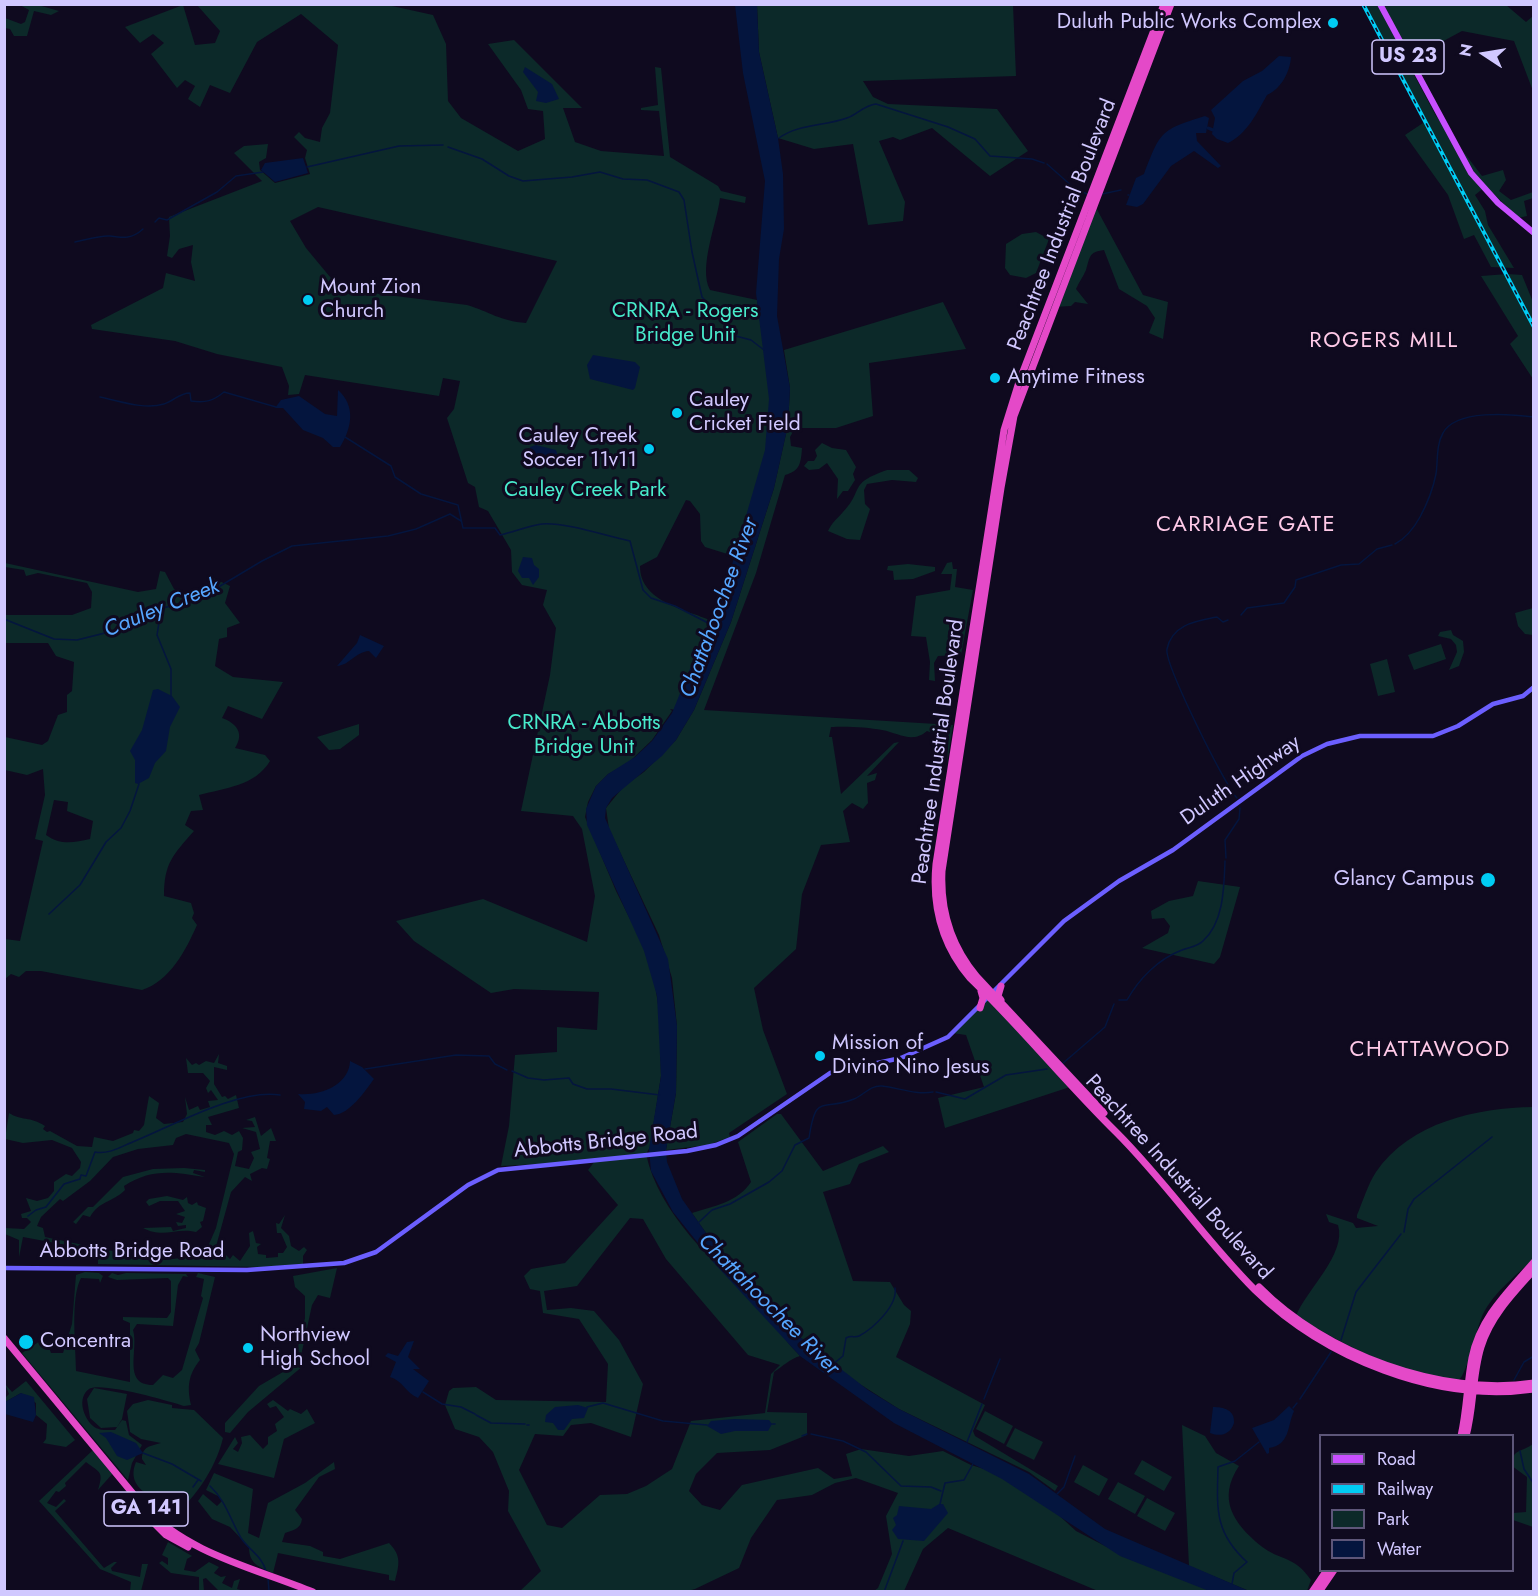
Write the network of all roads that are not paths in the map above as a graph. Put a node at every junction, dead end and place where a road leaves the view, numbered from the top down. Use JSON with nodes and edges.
{"nodes":[{"id":1,"x":1164,"y":4,"type":"edge"},
{"id":2,"x":1171,"y":4,"type":"edge"},
{"id":3,"x":1380,"y":4,"type":"edge"},
{"id":4,"x":1533,"y":232,"type":"edge"},
{"id":5,"x":1533,"y":687,"type":"edge"},
{"id":6,"x":953,"y":775,"type":"junction"},
{"id":7,"x":1146,"y":866,"type":"joint"},
{"id":8,"x":981,"y":985,"type":"junction"},
{"id":9,"x":1001,"y":986,"type":"junction"},
{"id":10,"x":991,"y":996,"type":"junction"},
{"id":11,"x":980,"y":1008,"type":"junction"},
{"id":12,"x":1002,"y":1008,"type":"junction"},
{"id":13,"x":398,"y":1236,"type":"junction"},
{"id":14,"x":376,"y":1247,"type":"dead end"},
{"id":15,"x":1533,"y":1262,"type":"edge"},
{"id":16,"x":4,"y":1268,"type":"edge"},
{"id":17,"x":1533,"y":1270,"type":"edge"},
{"id":18,"x":4,"y":1338,"type":"edge"},
{"id":19,"x":4,"y":1345,"type":"edge"},
{"id":20,"x":1533,"y":1383,"type":"edge"},
{"id":21,"x":1470,"y":1389,"type":"junction"},
{"id":22,"x":1533,"y":1389,"type":"edge"},
{"id":23,"x":1461,"y":1434,"type":"edge"},
{"id":24,"x":1466,"y":1434,"type":"edge"},
{"id":25,"x":1326,"y":1572,"type":"edge"},
{"id":26,"x":1333,"y":1572,"type":"edge"},
{"id":27,"x":302,"y":1592,"type":"edge"},
{"id":28,"x":314,"y":1592,"type":"edge"},
{"id":29,"x":1312,"y":1592,"type":"edge"},
{"id":30,"x":1319,"y":1592,"type":"edge"}],
"edges":[{"from":1,"to":6,"type":"highway","name":"Peachtree Industrial Boulevard"},
{"from":2,"to":6,"type":"highway","name":"Peachtree Industrial Boulevard"},
{"from":3,"to":4,"type":"main road","number":"US 23"},
{"from":5,"to":7,"type":"main road","name":"Duluth Highway"},
{"from":6,"to":8,"type":"highway","name":"Peachtree Industrial Boulevard"},
{"from":7,"to":9,"type":"main road","name":"Abbotts Bridge Road"},
{"from":8,"to":9,"type":"highway"},
{"from":8,"to":10,"type":"highway","name":"Peachtree Industrial Boulevard"},
{"from":8,"to":11,"type":"highway"},
{"from":9,"to":10,"type":"main road","name":"Abbotts Bridge Road"},
{"from":9,"to":12,"type":"highway"},
{"from":10,"to":11,"type":"main road","name":"Abbotts Bridge Road"},
{"from":10,"to":12,"type":"highway","name":"Peachtree Industrial Boulevard"},
{"from":11,"to":12,"type":"highway"},
{"from":11,"to":13,"type":"main road","name":"Abbotts Bridge Road"},
{"from":12,"to":21,"type":"highway","name":"Peachtree Industrial Boulevard"},
{"from":13,"to":14,"type":"main road"},
{"from":13,"to":16,"type":"main road","name":"Abbotts Bridge Road"},
{"from":15,"to":21,"type":"highway"},
{"from":17,"to":21,"type":"highway"},
{"from":18,"to":28,"type":"highway","number":"GA 141"},
{"from":19,"to":27,"type":"highway","number":"GA 141"},
{"from":20,"to":21,"type":"highway","name":"Peachtree Industrial Boulevard"},
{"from":21,"to":22,"type":"highway","name":"Peachtree Industrial Boulevard"},
{"from":21,"to":23,"type":"highway"},
{"from":21,"to":24,"type":"highway"},
{"from":25,"to":29,"type":"highway"},
{"from":26,"to":30,"type":"highway"}]}
